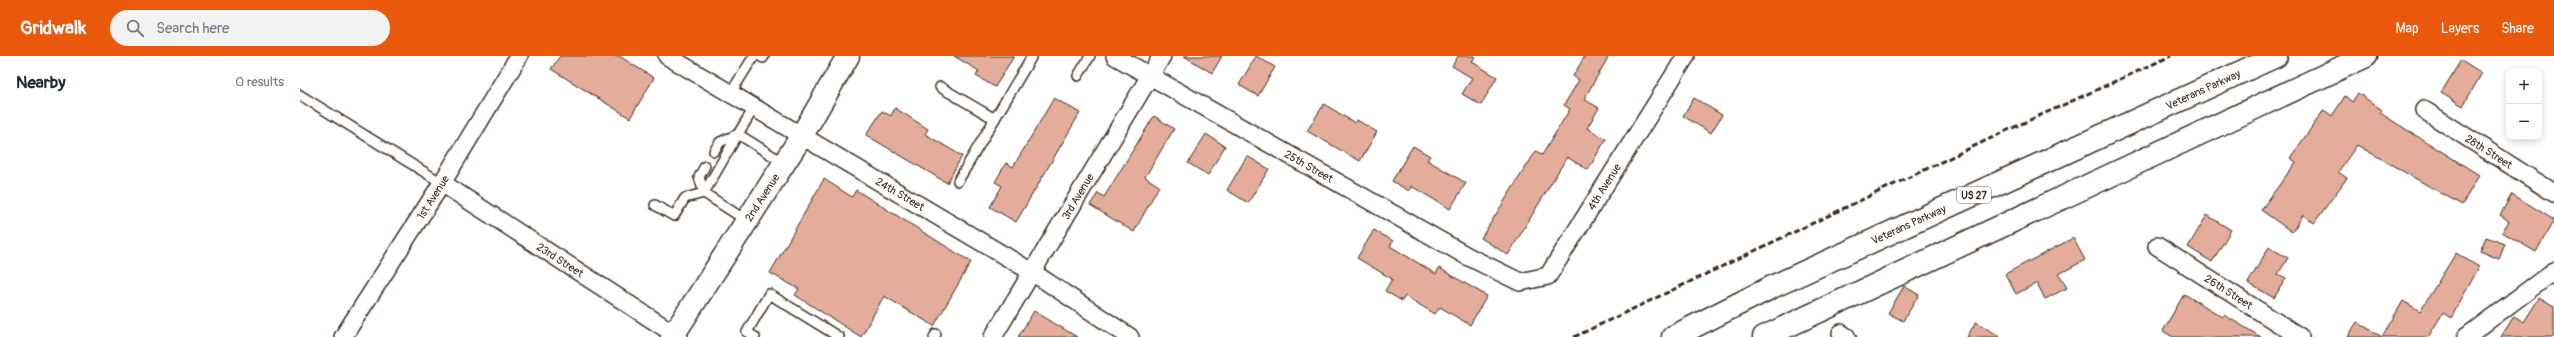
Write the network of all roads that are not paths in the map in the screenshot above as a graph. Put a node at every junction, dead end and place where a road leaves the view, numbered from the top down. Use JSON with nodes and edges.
{"nodes":[{"id":1,"x":519,"y":56,"type":"edge"},
{"id":2,"x":667,"y":56,"type":"edge"},
{"id":3,"x":754,"y":56,"type":"edge"},
{"id":4,"x":760,"y":56,"type":"edge"},
{"id":5,"x":764,"y":56,"type":"edge"},
{"id":6,"x":848,"y":56,"type":"edge"},
{"id":7,"x":1032,"y":56,"type":"edge"},
{"id":8,"x":1090,"y":56,"type":"edge"},
{"id":9,"x":1116,"y":56,"type":"edge"},
{"id":10,"x":1162,"y":56,"type":"edge"},
{"id":11,"x":1686,"y":56,"type":"edge"},
{"id":12,"x":2276,"y":56,"type":"edge"},
{"id":13,"x":2366,"y":56,"type":"edge"},
{"id":14,"x":1078,"y":76,"type":"dead end"},
{"id":15,"x":1149,"y":76,"type":"junction"},
{"id":16,"x":940,"y":87,"type":"dead end"},
{"id":17,"x":730,"y":94,"type":"junction"},
{"id":18,"x":300,"y":95,"type":"edge"},
{"id":19,"x":754,"y":108,"type":"junction"},
{"id":20,"x":2424,"y":110,"type":"dead end"},
{"id":21,"x":995,"y":119,"type":"junction"},
{"id":22,"x":738,"y":134,"type":"junction"},
{"id":23,"x":801,"y":137,"type":"junction"},
{"id":24,"x":714,"y":151,"type":"dead end"},
{"id":25,"x":784,"y":163,"type":"junction"},
{"id":26,"x":705,"y":166,"type":"dead end"},
{"id":27,"x":958,"y":181,"type":"dead end"},
{"id":28,"x":442,"y":183,"type":"junction"},
{"id":29,"x":704,"y":193,"type":"junction"},
{"id":30,"x":2554,"y":193,"type":"edge"},
{"id":31,"x":655,"y":205,"type":"dead end"},
{"id":32,"x":747,"y":221,"type":"junction"},
{"id":33,"x":2156,"y":246,"type":"dead end"},
{"id":34,"x":1032,"y":272,"type":"junction"},
{"id":35,"x":2554,"y":272,"type":"edge"},
{"id":36,"x":1503,"y":274,"type":"joint"},
{"id":37,"x":675,"y":336,"type":"edge"},
{"id":38,"x":343,"y":337,"type":"edge"},
{"id":39,"x":755,"y":337,"type":"edge"},
{"id":40,"x":839,"y":337,"type":"edge"},
{"id":41,"x":993,"y":337,"type":"edge"},
{"id":42,"x":1130,"y":337,"type":"edge"},
{"id":43,"x":1673,"y":337,"type":"edge"},
{"id":44,"x":1764,"y":337,"type":"edge"},
{"id":45,"x":2300,"y":337,"type":"edge"},
{"id":46,"x":2466,"y":337,"type":"edge"}],
"edges":[{"from":1,"to":28,"type":"street","name":"1st Avenue"},
{"from":2,"to":17,"type":"street","name":"24th Street"},
{"from":3,"to":17,"type":"lane"},
{"from":4,"to":5,"type":"lane"},
{"from":6,"to":23,"type":"main road","name":"2nd Avenue"},
{"from":7,"to":21,"type":"lane"},
{"from":8,"to":14,"type":"lane"},
{"from":9,"to":15,"type":"street","name":"25th Street"},
{"from":10,"to":15,"type":"street","name":"3rd Avenue"},
{"from":11,"to":36,"type":"street","name":"4th Avenue"},
{"from":12,"to":43,"type":"main road","name":"Veterans Parkway","number":"US 27"},
{"from":13,"to":44,"type":"main road"},
{"from":15,"to":34,"type":"street","name":"3rd Avenue"},
{"from":15,"to":36,"type":"street","name":"25th Street"},
{"from":16,"to":21,"type":"lane"},
{"from":17,"to":19,"type":"street","name":"24th Street"},
{"from":18,"to":28,"type":"lane"},
{"from":19,"to":22,"type":"lane"},
{"from":19,"to":23,"type":"street","name":"24th Street"},
{"from":20,"to":30,"type":"street","name":"28th Street"},
{"from":21,"to":27,"type":"lane"},
{"from":22,"to":24,"type":"lane"},
{"from":22,"to":25,"type":"lane"},
{"from":22,"to":29,"type":"lane"},
{"from":23,"to":25,"type":"main road","name":"2nd Avenue"},
{"from":23,"to":34,"type":"street","name":"24th Street"},
{"from":25,"to":32,"type":"main road","name":"2nd Avenue"},
{"from":26,"to":29,"type":"lane"},
{"from":28,"to":37,"type":"street","name":"23rd Street"},
{"from":28,"to":38,"type":"street","name":"1st Avenue"},
{"from":29,"to":31,"type":"lane"},
{"from":29,"to":32,"type":"lane"},
{"from":32,"to":37,"type":"main road","name":"2nd Avenue"},
{"from":33,"to":45,"type":"street","name":"26th Street"},
{"from":34,"to":41,"type":"street","name":"3rd Avenue"},
{"from":34,"to":42,"type":"street","name":"24th Street"},
{"from":35,"to":46,"type":"street"},
{"from":39,"to":40,"type":"lane"}]}
